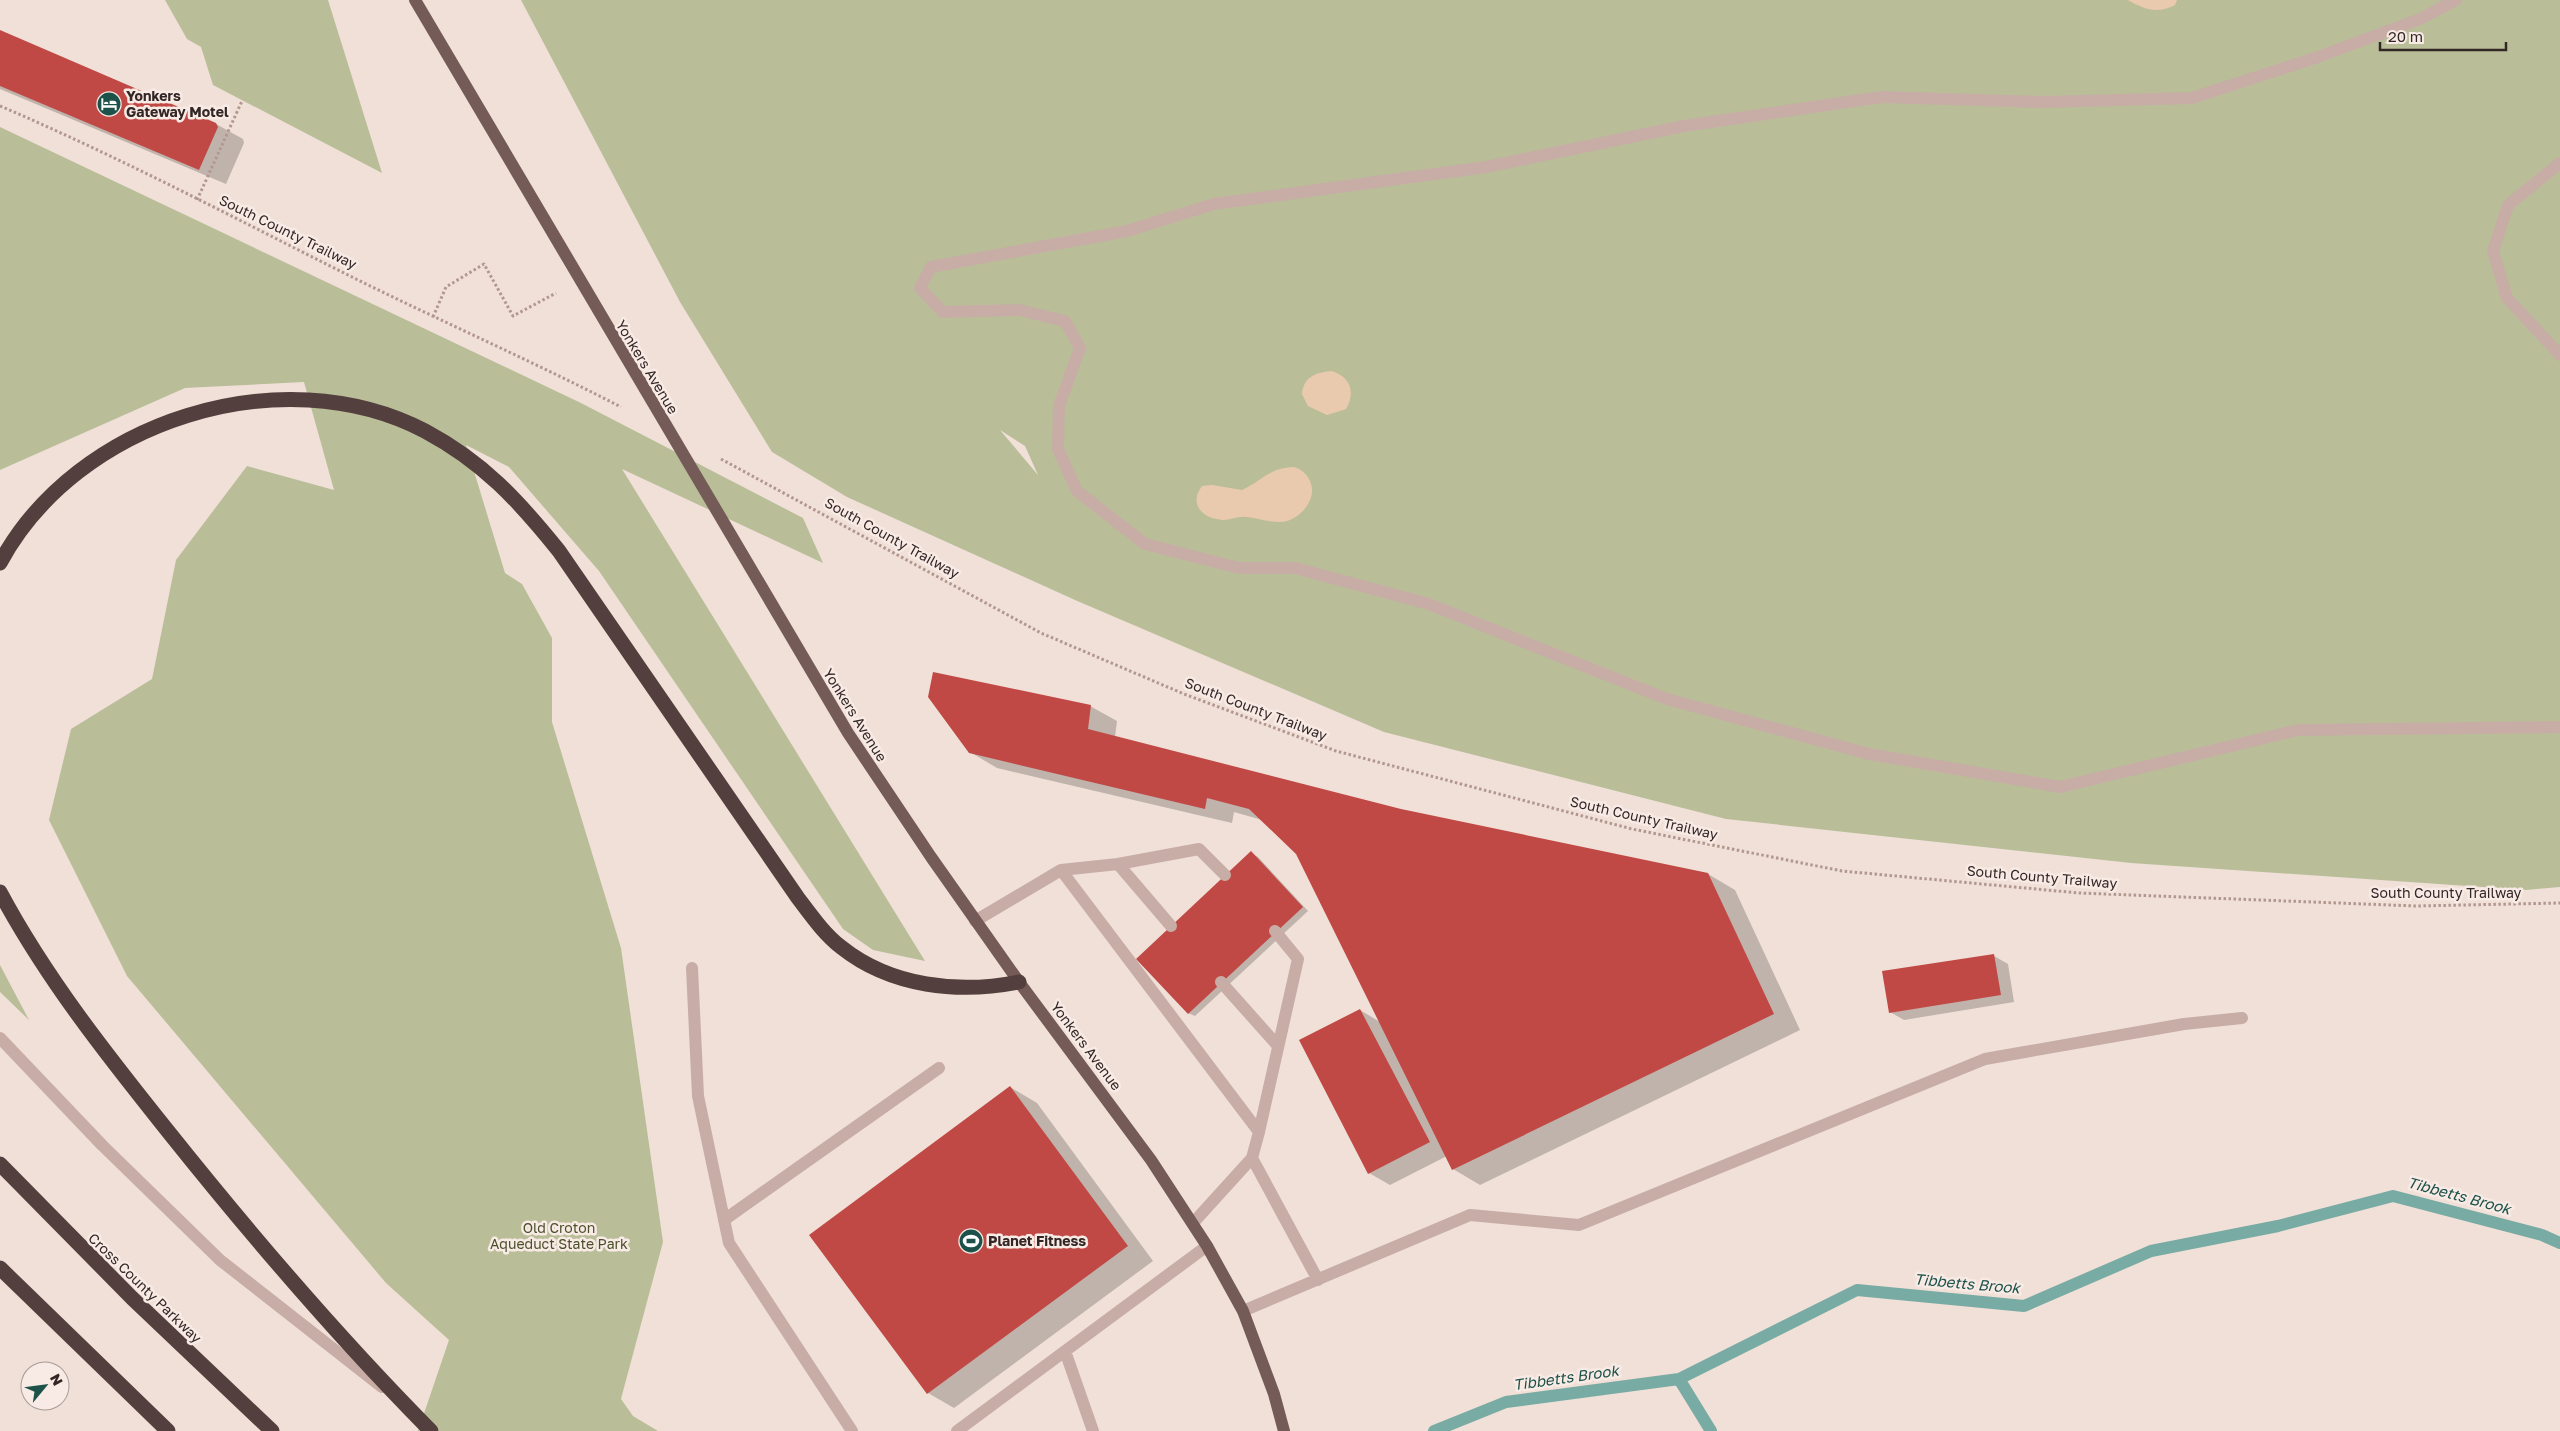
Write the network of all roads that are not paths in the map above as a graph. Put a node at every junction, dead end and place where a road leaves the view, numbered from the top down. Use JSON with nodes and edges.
{"nodes":[{"id":1,"x":415,"y":0,"type":"edge"},
{"id":2,"x":2456,"y":0,"type":"edge"},
{"id":3,"x":2560,"y":163,"type":"edge"},
{"id":4,"x":2560,"y":355,"type":"edge"},
{"id":5,"x":0,"y":563,"type":"edge"},
{"id":6,"x":2560,"y":727,"type":"edge"},
{"id":7,"x":1118,"y":864,"type":"junction"},
{"id":8,"x":1061,"y":870,"type":"junction"},
{"id":9,"x":1225,"y":875,"type":"dead end"},
{"id":10,"x":0,"y":892,"type":"edge"},
{"id":11,"x":975,"y":920,"type":"junction"},
{"id":12,"x":1171,"y":926,"type":"dead end"},
{"id":13,"x":1275,"y":931,"type":"dead end"},
{"id":14,"x":692,"y":968,"type":"dead end"},
{"id":15,"x":1019,"y":982,"type":"junction"},
{"id":16,"x":1221,"y":982,"type":"dead end"},
{"id":17,"x":2242,"y":1018,"type":"dead end"},
{"id":18,"x":0,"y":1038,"type":"edge"},
{"id":19,"x":1278,"y":1046,"type":"junction"},
{"id":20,"x":939,"y":1068,"type":"dead end"},
{"id":21,"x":1259,"y":1132,"type":"junction"},
{"id":22,"x":1252,"y":1158,"type":"junction"},
{"id":23,"x":0,"y":1164,"type":"edge"},
{"id":24,"x":724,"y":1220,"type":"junction"},
{"id":25,"x":1193,"y":1223,"type":"junction"},
{"id":26,"x":1207,"y":1246,"type":"junction"},
{"id":27,"x":0,"y":1268,"type":"edge"},
{"id":28,"x":1318,"y":1280,"type":"junction"},
{"id":29,"x":1243,"y":1311,"type":"junction"},
{"id":30,"x":1065,"y":1351,"type":"junction"},
{"id":31,"x":407,"y":1407,"type":"junction"},
{"id":32,"x":168,"y":1431,"type":"edge"},
{"id":33,"x":272,"y":1431,"type":"edge"},
{"id":34,"x":431,"y":1431,"type":"edge"},
{"id":35,"x":852,"y":1431,"type":"edge"},
{"id":36,"x":957,"y":1431,"type":"edge"},
{"id":37,"x":1093,"y":1431,"type":"edge"},
{"id":38,"x":1284,"y":1431,"type":"edge"}],
"edges":[{"from":1,"to":11,"type":"main road","name":"Yonkers Avenue"},
{"from":2,"to":6,"type":"lane"},
{"from":3,"to":4,"type":"lane"},
{"from":5,"to":15,"type":"highway"},
{"from":7,"to":8,"type":"lane"},
{"from":7,"to":9,"type":"lane"},
{"from":7,"to":12,"type":"lane"},
{"from":8,"to":11,"type":"lane"},
{"from":8,"to":21,"type":"lane"},
{"from":10,"to":31,"type":"highway"},
{"from":11,"to":15,"type":"main road","name":"Yonkers Avenue"},
{"from":13,"to":19,"type":"lane"},
{"from":14,"to":24,"type":"lane"},
{"from":15,"to":25,"type":"main road","name":"Yonkers Avenue"},
{"from":16,"to":19,"type":"lane"},
{"from":17,"to":28,"type":"lane"},
{"from":18,"to":31,"type":"lane"},
{"from":19,"to":21,"type":"lane"},
{"from":20,"to":24,"type":"lane"},
{"from":21,"to":22,"type":"lane"},
{"from":22,"to":25,"type":"lane"},
{"from":22,"to":28,"type":"lane"},
{"from":23,"to":33,"type":"highway","name":"Cross County Parkway"},
{"from":24,"to":35,"type":"lane"},
{"from":25,"to":26,"type":"main road","name":"Yonkers Avenue"},
{"from":26,"to":29,"type":"main road","name":"Yonkers Avenue"},
{"from":26,"to":30,"type":"lane"},
{"from":27,"to":32,"type":"highway"},
{"from":28,"to":29,"type":"lane"},
{"from":29,"to":38,"type":"main road","name":"Yonkers Avenue"},
{"from":30,"to":36,"type":"lane"},
{"from":30,"to":37,"type":"lane"},
{"from":31,"to":34,"type":"highway"}]}
